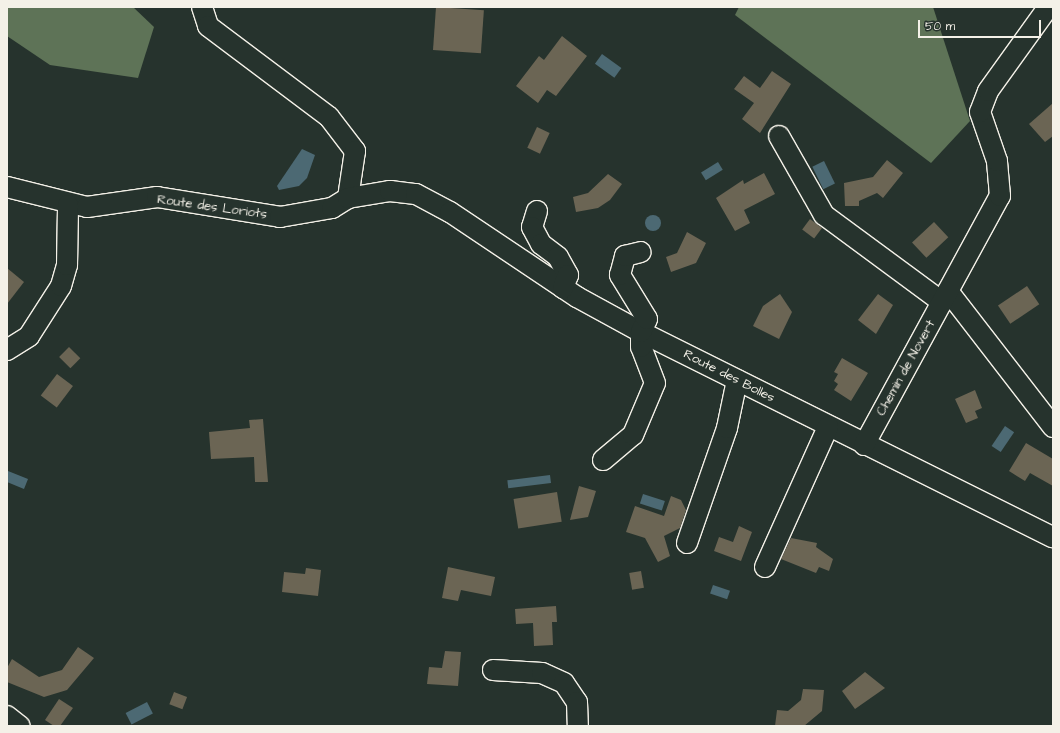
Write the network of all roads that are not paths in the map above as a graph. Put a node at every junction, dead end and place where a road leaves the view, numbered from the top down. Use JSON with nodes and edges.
{"nodes":[{"id":1,"x":202,"y":7,"type":"edge"},
{"id":2,"x":1047,"y":9,"type":"dead end"},
{"id":3,"x":779,"y":136,"type":"dead end"},
{"id":4,"x":7,"y":187,"type":"edge"},
{"id":5,"x":416,"y":194,"type":"joint"},
{"id":6,"x":348,"y":198,"type":"junction"},
{"id":7,"x":68,"y":205,"type":"junction"},
{"id":8,"x":537,"y":211,"type":"dead end"},
{"id":9,"x":641,"y":252,"type":"dead end"},
{"id":10,"x":563,"y":288,"type":"junction"},
{"id":11,"x":945,"y":296,"type":"junction"},
{"id":12,"x":641,"y":332,"type":"junction"},
{"id":13,"x":7,"y":350,"type":"edge"},
{"id":14,"x":737,"y":380,"type":"junction"},
{"id":15,"x":828,"y":427,"type":"junction"},
{"id":16,"x":1053,"y":427,"type":"edge"},
{"id":17,"x":864,"y":445,"type":"junction"},
{"id":18,"x":603,"y":460,"type":"dead end"},
{"id":19,"x":1053,"y":537,"type":"edge"},
{"id":20,"x":687,"y":543,"type":"dead end"},
{"id":21,"x":765,"y":567,"type":"dead end"},
{"id":22,"x":493,"y":670,"type":"dead end"},
{"id":23,"x":7,"y":716,"type":"edge"},
{"id":24,"x":20,"y":726,"type":"edge"},
{"id":25,"x":578,"y":726,"type":"edge"}],
"edges":[{"from":1,"to":6,"type":"street"},
{"from":2,"to":11,"type":"street","name":"Chemin de Novert"},
{"from":3,"to":11,"type":"street"},
{"from":4,"to":7,"type":"street","name":"Route des Loriots"},
{"from":5,"to":6,"type":"street","name":"Route des Loriots"},
{"from":5,"to":10,"type":"street","name":"Route des Bolles"},
{"from":6,"to":7,"type":"street","name":"Route des Loriots"},
{"from":7,"to":13,"type":"street"},
{"from":8,"to":10,"type":"street"},
{"from":9,"to":12,"type":"street"},
{"from":10,"to":12,"type":"street","name":"Route des Bolles"},
{"from":11,"to":16,"type":"street"},
{"from":11,"to":17,"type":"street","name":"Chemin de Novert"},
{"from":12,"to":14,"type":"street","name":"Route des Bolles"},
{"from":12,"to":18,"type":"street"},
{"from":14,"to":15,"type":"street","name":"Route des Bolles"},
{"from":14,"to":20,"type":"street"},
{"from":15,"to":17,"type":"street","name":"Route des Bolles"},
{"from":15,"to":21,"type":"street"},
{"from":17,"to":19,"type":"street","name":"Route des Bolles"},
{"from":22,"to":25,"type":"street"},
{"from":23,"to":24,"type":"street"}]}
